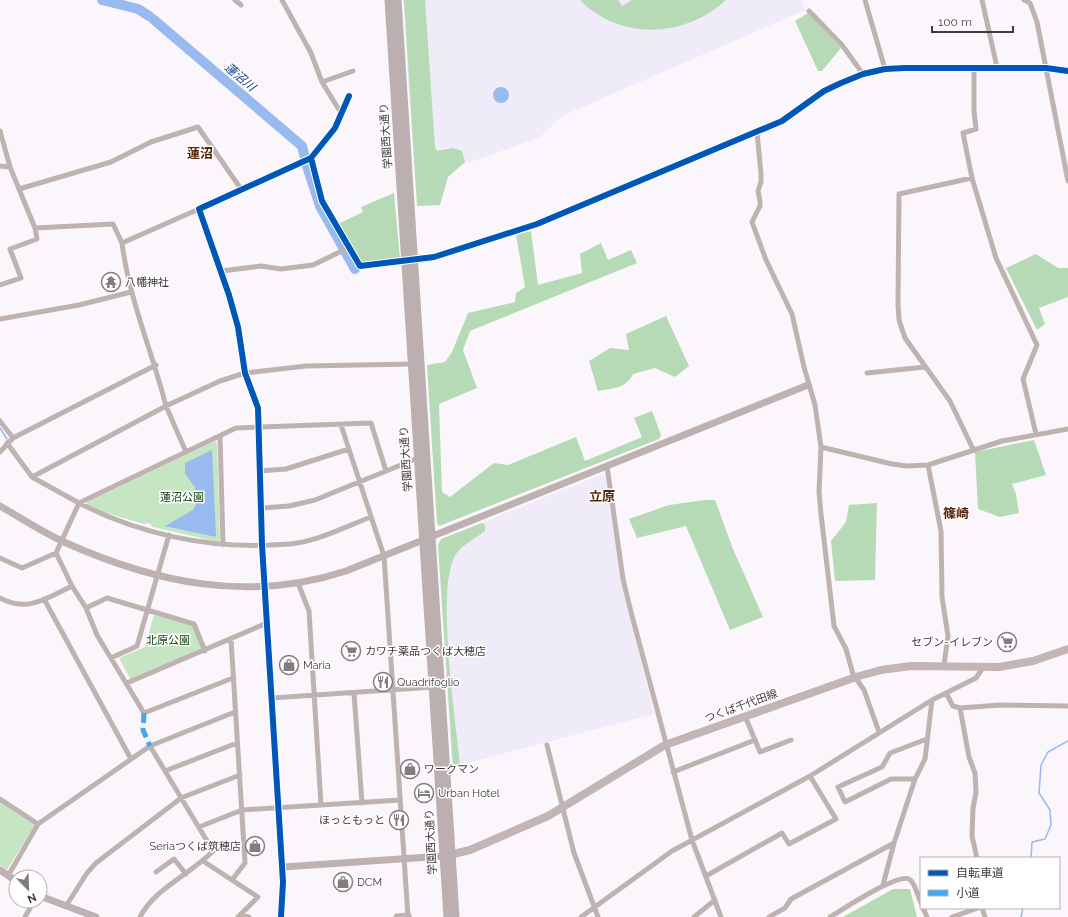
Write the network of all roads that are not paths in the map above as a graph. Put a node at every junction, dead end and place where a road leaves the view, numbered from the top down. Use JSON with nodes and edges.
{"nodes":[{"id":1,"x":235,"y":0,"type":"edge"},
{"id":2,"x":282,"y":0,"type":"edge"},
{"id":3,"x":389,"y":0,"type":"edge"},
{"id":4,"x":397,"y":0,"type":"edge"},
{"id":5,"x":865,"y":0,"type":"edge"},
{"id":6,"x":982,"y":0,"type":"edge"},
{"id":7,"x":1024,"y":0,"type":"edge"},
{"id":8,"x":241,"y":5,"type":"dead end"},
{"id":9,"x":809,"y":11,"type":"dead end"},
{"id":10,"x":974,"y":68,"type":"junction"},
{"id":11,"x":998,"y":68,"type":"junction"},
{"id":12,"x":1046,"y":68,"type":"junction"},
{"id":13,"x":885,"y":70,"type":"junction"},
{"id":14,"x":353,"y":71,"type":"dead end"},
{"id":15,"x":1068,"y":71,"type":"edge"},
{"id":16,"x":863,"y":74,"type":"junction"},
{"id":17,"x":322,"y":82,"type":"junction"},
{"id":18,"x":349,"y":96,"type":"dead end"},
{"id":19,"x":341,"y":113,"type":"junction"},
{"id":20,"x":0,"y":131,"type":"edge"},
{"id":21,"x":757,"y":132,"type":"junction"},
{"id":22,"x":311,"y":158,"type":"junction"},
{"id":23,"x":0,"y":166,"type":"edge"},
{"id":24,"x":10,"y":167,"type":"junction"},
{"id":25,"x":972,"y":178,"type":"junction"},
{"id":26,"x":1068,"y":181,"type":"edge"},
{"id":27,"x":20,"y":189,"type":"junction"},
{"id":28,"x":241,"y":189,"type":"junction"},
{"id":29,"x":199,"y":209,"type":"junction"},
{"id":30,"x":35,"y":228,"type":"junction"},
{"id":31,"x":122,"y":243,"type":"junction"},
{"id":32,"x":347,"y":248,"type":"junction"},
{"id":33,"x":410,"y":261,"type":"junction"},
{"id":34,"x":222,"y":271,"type":"junction"},
{"id":35,"x":0,"y":285,"type":"edge"},
{"id":36,"x":131,"y":292,"type":"junction"},
{"id":37,"x":0,"y":319,"type":"edge"},
{"id":38,"x":416,"y":364,"type":"junction"},
{"id":39,"x":156,"y":365,"type":"junction"},
{"id":40,"x":925,"y":367,"type":"junction"},
{"id":41,"x":245,"y":373,"type":"junction"},
{"id":42,"x":867,"y":373,"type":"dead end"},
{"id":43,"x":808,"y":385,"type":"junction"},
{"id":44,"x":166,"y":406,"type":"junction"},
{"id":45,"x":0,"y":421,"type":"edge"},
{"id":46,"x":341,"y":425,"type":"junction"},
{"id":47,"x":259,"y":427,"type":"junction"},
{"id":48,"x":1068,"y":429,"type":"edge"},
{"id":49,"x":1036,"y":434,"type":"junction"},
{"id":50,"x":220,"y":436,"type":"junction"},
{"id":51,"x":13,"y":438,"type":"junction"},
{"id":52,"x":7,"y":443,"type":"junction"},
{"id":53,"x":821,"y":447,"type":"junction"},
{"id":54,"x":349,"y":449,"type":"junction"},
{"id":55,"x":973,"y":449,"type":"junction"},
{"id":56,"x":0,"y":452,"type":"edge"},
{"id":57,"x":186,"y":452,"type":"junction"},
{"id":58,"x":418,"y":458,"type":"junction"},
{"id":59,"x":928,"y":465,"type":"junction"},
{"id":60,"x":607,"y":466,"type":"junction"},
{"id":61,"x":259,"y":471,"type":"junction"},
{"id":62,"x":386,"y":471,"type":"junction"},
{"id":63,"x":32,"y":477,"type":"junction"},
{"id":64,"x":360,"y":482,"type":"junction"},
{"id":65,"x":79,"y":503,"type":"junction"},
{"id":66,"x":0,"y":506,"type":"edge"},
{"id":67,"x":261,"y":508,"type":"junction"},
{"id":68,"x":371,"y":517,"type":"junction"},
{"id":69,"x":169,"y":536,"type":"junction"},
{"id":70,"x":428,"y":539,"type":"junction"},
{"id":71,"x":62,"y":541,"type":"junction"},
{"id":72,"x":223,"y":545,"type":"junction"},
{"id":73,"x":262,"y":545,"type":"junction"},
{"id":74,"x":56,"y":553,"type":"junction"},
{"id":75,"x":384,"y":556,"type":"junction"},
{"id":76,"x":0,"y":558,"type":"edge"},
{"id":77,"x":158,"y":575,"type":"junction"},
{"id":78,"x":298,"y":583,"type":"junction"},
{"id":79,"x":72,"y":586,"type":"junction"},
{"id":80,"x":264,"y":587,"type":"junction"},
{"id":81,"x":0,"y":598,"type":"edge"},
{"id":82,"x":44,"y":599,"type":"junction"},
{"id":83,"x":86,"y":608,"type":"junction"},
{"id":84,"x":148,"y":611,"type":"junction"},
{"id":85,"x":267,"y":624,"type":"junction"},
{"id":86,"x":231,"y":639,"type":"junction"},
{"id":87,"x":1068,"y":649,"type":"edge"},
{"id":88,"x":205,"y":651,"type":"junction"},
{"id":89,"x":111,"y":658,"type":"junction"},
{"id":90,"x":944,"y":665,"type":"junction"},
{"id":91,"x":982,"y":668,"type":"junction"},
{"id":92,"x":856,"y":677,"type":"junction"},
{"id":93,"x":233,"y":678,"type":"junction"},
{"id":94,"x":127,"y":683,"type":"junction"},
{"id":95,"x":433,"y":687,"type":"junction"},
{"id":96,"x":393,"y":690,"type":"junction"},
{"id":97,"x":354,"y":693,"type":"junction"},
{"id":98,"x":946,"y":693,"type":"junction"},
{"id":99,"x":314,"y":696,"type":"junction"},
{"id":100,"x":272,"y":698,"type":"junction"},
{"id":101,"x":932,"y":700,"type":"junction"},
{"id":102,"x":1068,"y":706,"type":"edge"},
{"id":103,"x":960,"y":708,"type":"junction"},
{"id":104,"x":236,"y":712,"type":"junction"},
{"id":105,"x":745,"y":716,"type":"junction"},
{"id":106,"x":879,"y":732,"type":"junction"},
{"id":107,"x":927,"y":739,"type":"junction"},
{"id":108,"x":755,"y":740,"type":"junction"},
{"id":109,"x":791,"y":740,"type":"dead end"},
{"id":110,"x":237,"y":743,"type":"junction"},
{"id":111,"x":547,"y":745,"type":"dead end"},
{"id":112,"x":665,"y":745,"type":"junction"},
{"id":113,"x":150,"y":746,"type":"junction"},
{"id":114,"x":131,"y":759,"type":"junction"},
{"id":115,"x":165,"y":771,"type":"junction"},
{"id":116,"x":673,"y":772,"type":"junction"},
{"id":117,"x":240,"y":776,"type":"junction"},
{"id":118,"x":810,"y":776,"type":"junction"},
{"id":119,"x":915,"y":779,"type":"junction"},
{"id":120,"x":181,"y":798,"type":"junction"},
{"id":121,"x":0,"y":799,"type":"edge"},
{"id":122,"x":400,"y":800,"type":"junction"},
{"id":123,"x":362,"y":803,"type":"junction"},
{"id":124,"x":321,"y":805,"type":"junction"},
{"id":125,"x":279,"y":808,"type":"junction"},
{"id":126,"x":563,"y":808,"type":"junction"},
{"id":127,"x":242,"y":810,"type":"junction"},
{"id":128,"x":38,"y":824,"type":"junction"},
{"id":129,"x":198,"y":827,"type":"junction"},
{"id":130,"x":692,"y":840,"type":"junction"},
{"id":131,"x":894,"y":842,"type":"junction"},
{"id":132,"x":448,"y":856,"type":"junction"},
{"id":133,"x":977,"y":857,"type":"edge"},
{"id":134,"x":404,"y":859,"type":"junction"},
{"id":135,"x":203,"y":861,"type":"junction"},
{"id":136,"x":282,"y":867,"type":"junction"},
{"id":137,"x":12,"y":869,"type":"edge"},
{"id":138,"x":0,"y":870,"type":"edge"},
{"id":139,"x":156,"y":872,"type":"dead end"},
{"id":140,"x":186,"y":874,"type":"junction"},
{"id":141,"x":8,"y":876,"type":"edge"},
{"id":142,"x":706,"y":876,"type":"junction"},
{"id":143,"x":232,"y":880,"type":"junction"},
{"id":144,"x":883,"y":885,"type":"junction"},
{"id":145,"x":48,"y":899,"type":"edge"},
{"id":146,"x":714,"y":900,"type":"junction"},
{"id":147,"x":920,"y":901,"type":"edge"},
{"id":148,"x":66,"y":906,"type":"junction"},
{"id":149,"x":594,"y":908,"type":"junction"},
{"id":150,"x":975,"y":909,"type":"edge"},
{"id":151,"x":239,"y":916,"type":"edge"},
{"id":152,"x":96,"y":917,"type":"edge"},
{"id":153,"x":140,"y":917,"type":"edge"},
{"id":154,"x":249,"y":917,"type":"edge"},
{"id":155,"x":281,"y":917,"type":"edge"},
{"id":156,"x":397,"y":917,"type":"edge"},
{"id":157,"x":408,"y":917,"type":"edge"},
{"id":158,"x":448,"y":917,"type":"edge"},
{"id":159,"x":456,"y":917,"type":"edge"},
{"id":160,"x":581,"y":917,"type":"edge"},
{"id":161,"x":598,"y":917,"type":"edge"},
{"id":162,"x":694,"y":917,"type":"edge"},
{"id":163,"x":721,"y":917,"type":"edge"},
{"id":164,"x":769,"y":917,"type":"edge"},
{"id":165,"x":830,"y":917,"type":"edge"},
{"id":166,"x":952,"y":917,"type":"edge"}],
"edges":[{"from":1,"to":8,"type":"street"},
{"from":2,"to":17,"type":"street"},
{"from":3,"to":33,"type":"highway","name":"学園西大通り"},
{"from":4,"to":33,"type":"highway","name":"学園西大通り"},
{"from":5,"to":13,"type":"street"},
{"from":6,"to":11,"type":"street"},
{"from":7,"to":12,"type":"street"},
{"from":9,"to":16,"type":"street"},
{"from":10,"to":11,"type":"street"},
{"from":10,"to":13,"type":"street"},
{"from":10,"to":25,"type":"street"},
{"from":11,"to":12,"type":"street"},
{"from":12,"to":15,"type":"street"},
{"from":12,"to":26,"type":"street"},
{"from":13,"to":16,"type":"street"},
{"from":14,"to":17,"type":"street"},
{"from":16,"to":21,"type":"street"},
{"from":17,"to":19,"type":"street"},
{"from":18,"to":19,"type":"street"},
{"from":19,"to":22,"type":"street"},
{"from":20,"to":24,"type":"street"},
{"from":21,"to":33,"type":"street"},
{"from":21,"to":43,"type":"street"},
{"from":22,"to":28,"type":"street"},
{"from":22,"to":32,"type":"street"},
{"from":23,"to":24,"type":"street"},
{"from":24,"to":27,"type":"street"},
{"from":25,"to":40,"type":"street"},
{"from":25,"to":49,"type":"street"},
{"from":27,"to":28,"type":"street"},
{"from":27,"to":30,"type":"street"},
{"from":28,"to":29,"type":"street"},
{"from":29,"to":31,"type":"street"},
{"from":29,"to":34,"type":"street"},
{"from":30,"to":31,"type":"street"},
{"from":30,"to":35,"type":"street"},
{"from":31,"to":36,"type":"street"},
{"from":32,"to":33,"type":"street"},
{"from":32,"to":34,"type":"street"},
{"from":33,"to":38,"type":"highway","name":"学園西大通り"},
{"from":34,"to":41,"type":"street"},
{"from":36,"to":37,"type":"street"},
{"from":36,"to":39,"type":"street"},
{"from":38,"to":41,"type":"street"},
{"from":38,"to":58,"type":"highway","name":"学園西大通り"},
{"from":38,"to":70,"type":"highway","name":"学園西大通り"},
{"from":39,"to":44,"type":"street"},
{"from":39,"to":51,"type":"street"},
{"from":40,"to":42,"type":"street"},
{"from":40,"to":55,"type":"street"},
{"from":41,"to":44,"type":"street"},
{"from":41,"to":47,"type":"street"},
{"from":43,"to":53,"type":"street"},
{"from":43,"to":60,"type":"street"},
{"from":44,"to":57,"type":"street"},
{"from":44,"to":63,"type":"street"},
{"from":45,"to":51,"type":"street"},
{"from":46,"to":47,"type":"street"},
{"from":46,"to":54,"type":"street"},
{"from":46,"to":62,"type":"street"},
{"from":47,"to":50,"type":"street"},
{"from":47,"to":61,"type":"street"},
{"from":48,"to":49,"type":"street"},
{"from":49,"to":55,"type":"street"},
{"from":50,"to":57,"type":"street"},
{"from":50,"to":72,"type":"street"},
{"from":51,"to":52,"type":"street"},
{"from":52,"to":56,"type":"street"},
{"from":52,"to":63,"type":"street"},
{"from":53,"to":59,"type":"street"},
{"from":53,"to":92,"type":"street"},
{"from":54,"to":61,"type":"street"},
{"from":54,"to":64,"type":"street"},
{"from":55,"to":59,"type":"street"},
{"from":57,"to":65,"type":"street"},
{"from":58,"to":62,"type":"street"},
{"from":58,"to":70,"type":"highway","name":"学園西大通り"},
{"from":59,"to":90,"type":"street"},
{"from":60,"to":70,"type":"street"},
{"from":60,"to":112,"type":"street"},
{"from":61,"to":67,"type":"street"},
{"from":62,"to":64,"type":"street"},
{"from":63,"to":65,"type":"street"},
{"from":64,"to":67,"type":"street"},
{"from":64,"to":68,"type":"street"},
{"from":65,"to":69,"type":"street"},
{"from":65,"to":71,"type":"street"},
{"from":66,"to":71,"type":"street"},
{"from":67,"to":73,"type":"street"},
{"from":68,"to":73,"type":"street"},
{"from":68,"to":75,"type":"street"},
{"from":69,"to":72,"type":"street"},
{"from":69,"to":77,"type":"street"},
{"from":70,"to":75,"type":"street"},
{"from":70,"to":95,"type":"highway","name":"学園西大通り"},
{"from":70,"to":132,"type":"highway","name":"学園西大通り"},
{"from":71,"to":74,"type":"street"},
{"from":71,"to":77,"type":"street"},
{"from":72,"to":73,"type":"street"},
{"from":73,"to":80,"type":"street"},
{"from":74,"to":76,"type":"street"},
{"from":74,"to":79,"type":"street"},
{"from":75,"to":78,"type":"street"},
{"from":75,"to":96,"type":"street"},
{"from":77,"to":80,"type":"street"},
{"from":77,"to":84,"type":"street"},
{"from":78,"to":80,"type":"street"},
{"from":78,"to":99,"type":"street"},
{"from":79,"to":82,"type":"street"},
{"from":79,"to":83,"type":"street"},
{"from":80,"to":85,"type":"street"},
{"from":81,"to":82,"type":"street"},
{"from":82,"to":114,"type":"street"},
{"from":83,"to":84,"type":"street"},
{"from":83,"to":89,"type":"street"},
{"from":84,"to":88,"type":"street"},
{"from":84,"to":89,"type":"street"},
{"from":85,"to":86,"type":"street"},
{"from":85,"to":100,"type":"street"},
{"from":86,"to":88,"type":"street"},
{"from":86,"to":93,"type":"street"},
{"from":87,"to":91,"type":"main road","name":"つくば千代田線"},
{"from":88,"to":94,"type":"street"},
{"from":89,"to":94,"type":"street"},
{"from":90,"to":91,"type":"main road","name":"つくば千代田線"},
{"from":90,"to":92,"type":"main road","name":"つくば千代田線"},
{"from":91,"to":98,"type":"street"},
{"from":92,"to":105,"type":"main road","name":"つくば千代田線"},
{"from":92,"to":106,"type":"street"},
{"from":93,"to":94,"type":"street"},
{"from":93,"to":104,"type":"street"},
{"from":95,"to":96,"type":"street"},
{"from":95,"to":132,"type":"highway","name":"学園西大通り"},
{"from":96,"to":97,"type":"street"},
{"from":96,"to":122,"type":"street"},
{"from":97,"to":99,"type":"street"},
{"from":97,"to":123,"type":"street"},
{"from":98,"to":101,"type":"street"},
{"from":98,"to":103,"type":"street"},
{"from":99,"to":100,"type":"street"},
{"from":99,"to":124,"type":"street"},
{"from":100,"to":125,"type":"street"},
{"from":101,"to":106,"type":"street"},
{"from":101,"to":107,"type":"street"},
{"from":102,"to":103,"type":"street"},
{"from":103,"to":133,"type":"street"},
{"from":104,"to":110,"type":"street"},
{"from":104,"to":113,"type":"street"},
{"from":105,"to":108,"type":"street"},
{"from":105,"to":112,"type":"main road","name":"つくば千代田線"},
{"from":106,"to":118,"type":"street"},
{"from":107,"to":119,"type":"street"},
{"from":107,"to":119,"type":"street"},
{"from":108,"to":109,"type":"street"},
{"from":108,"to":116,"type":"street"},
{"from":110,"to":115,"type":"street"},
{"from":110,"to":117,"type":"street"},
{"from":111,"to":126,"type":"street"},
{"from":112,"to":116,"type":"street"},
{"from":112,"to":126,"type":"main road","name":"つくば千代田線"},
{"from":113,"to":114,"type":"street"},
{"from":113,"to":115,"type":"street"},
{"from":114,"to":128,"type":"street"},
{"from":115,"to":120,"type":"street"},
{"from":116,"to":130,"type":"street"},
{"from":117,"to":120,"type":"street"},
{"from":117,"to":127,"type":"street"},
{"from":118,"to":130,"type":"street"},
{"from":118,"to":142,"type":"street"},
{"from":119,"to":131,"type":"street"},
{"from":120,"to":129,"type":"street"},
{"from":120,"to":148,"type":"street"},
{"from":121,"to":128,"type":"street"},
{"from":122,"to":123,"type":"street"},
{"from":122,"to":134,"type":"street"},
{"from":123,"to":124,"type":"street"},
{"from":124,"to":125,"type":"street"},
{"from":125,"to":127,"type":"street"},
{"from":125,"to":136,"type":"street"},
{"from":126,"to":132,"type":"main road","name":"つくば千代田線"},
{"from":126,"to":149,"type":"street"},
{"from":127,"to":129,"type":"street"},
{"from":127,"to":143,"type":"street"},
{"from":128,"to":137,"type":"street"},
{"from":129,"to":135,"type":"street"},
{"from":130,"to":142,"type":"street"},
{"from":130,"to":149,"type":"street"},
{"from":131,"to":144,"type":"street"},
{"from":131,"to":164,"type":"street"},
{"from":132,"to":134,"type":"street"},
{"from":132,"to":158,"type":"highway","name":"学園西大通り"},
{"from":132,"to":159,"type":"highway","name":"学園西大通り"},
{"from":134,"to":136,"type":"street"},
{"from":134,"to":157,"type":"street"},
{"from":135,"to":140,"type":"street"},
{"from":135,"to":143,"type":"street"},
{"from":136,"to":155,"type":"street"},
{"from":138,"to":141,"type":"street"},
{"from":139,"to":140,"type":"street"},
{"from":140,"to":153,"type":"street"},
{"from":142,"to":146,"type":"street"},
{"from":143,"to":151,"type":"street"},
{"from":144,"to":147,"type":"street"},
{"from":144,"to":165,"type":"street"},
{"from":145,"to":148,"type":"street"},
{"from":146,"to":162,"type":"street"},
{"from":146,"to":163,"type":"street"},
{"from":148,"to":152,"type":"street"},
{"from":149,"to":160,"type":"street"},
{"from":149,"to":161,"type":"street"},
{"from":150,"to":166,"type":"street"},
{"from":151,"to":154,"type":"street"},
{"from":156,"to":157,"type":"street"}]}
